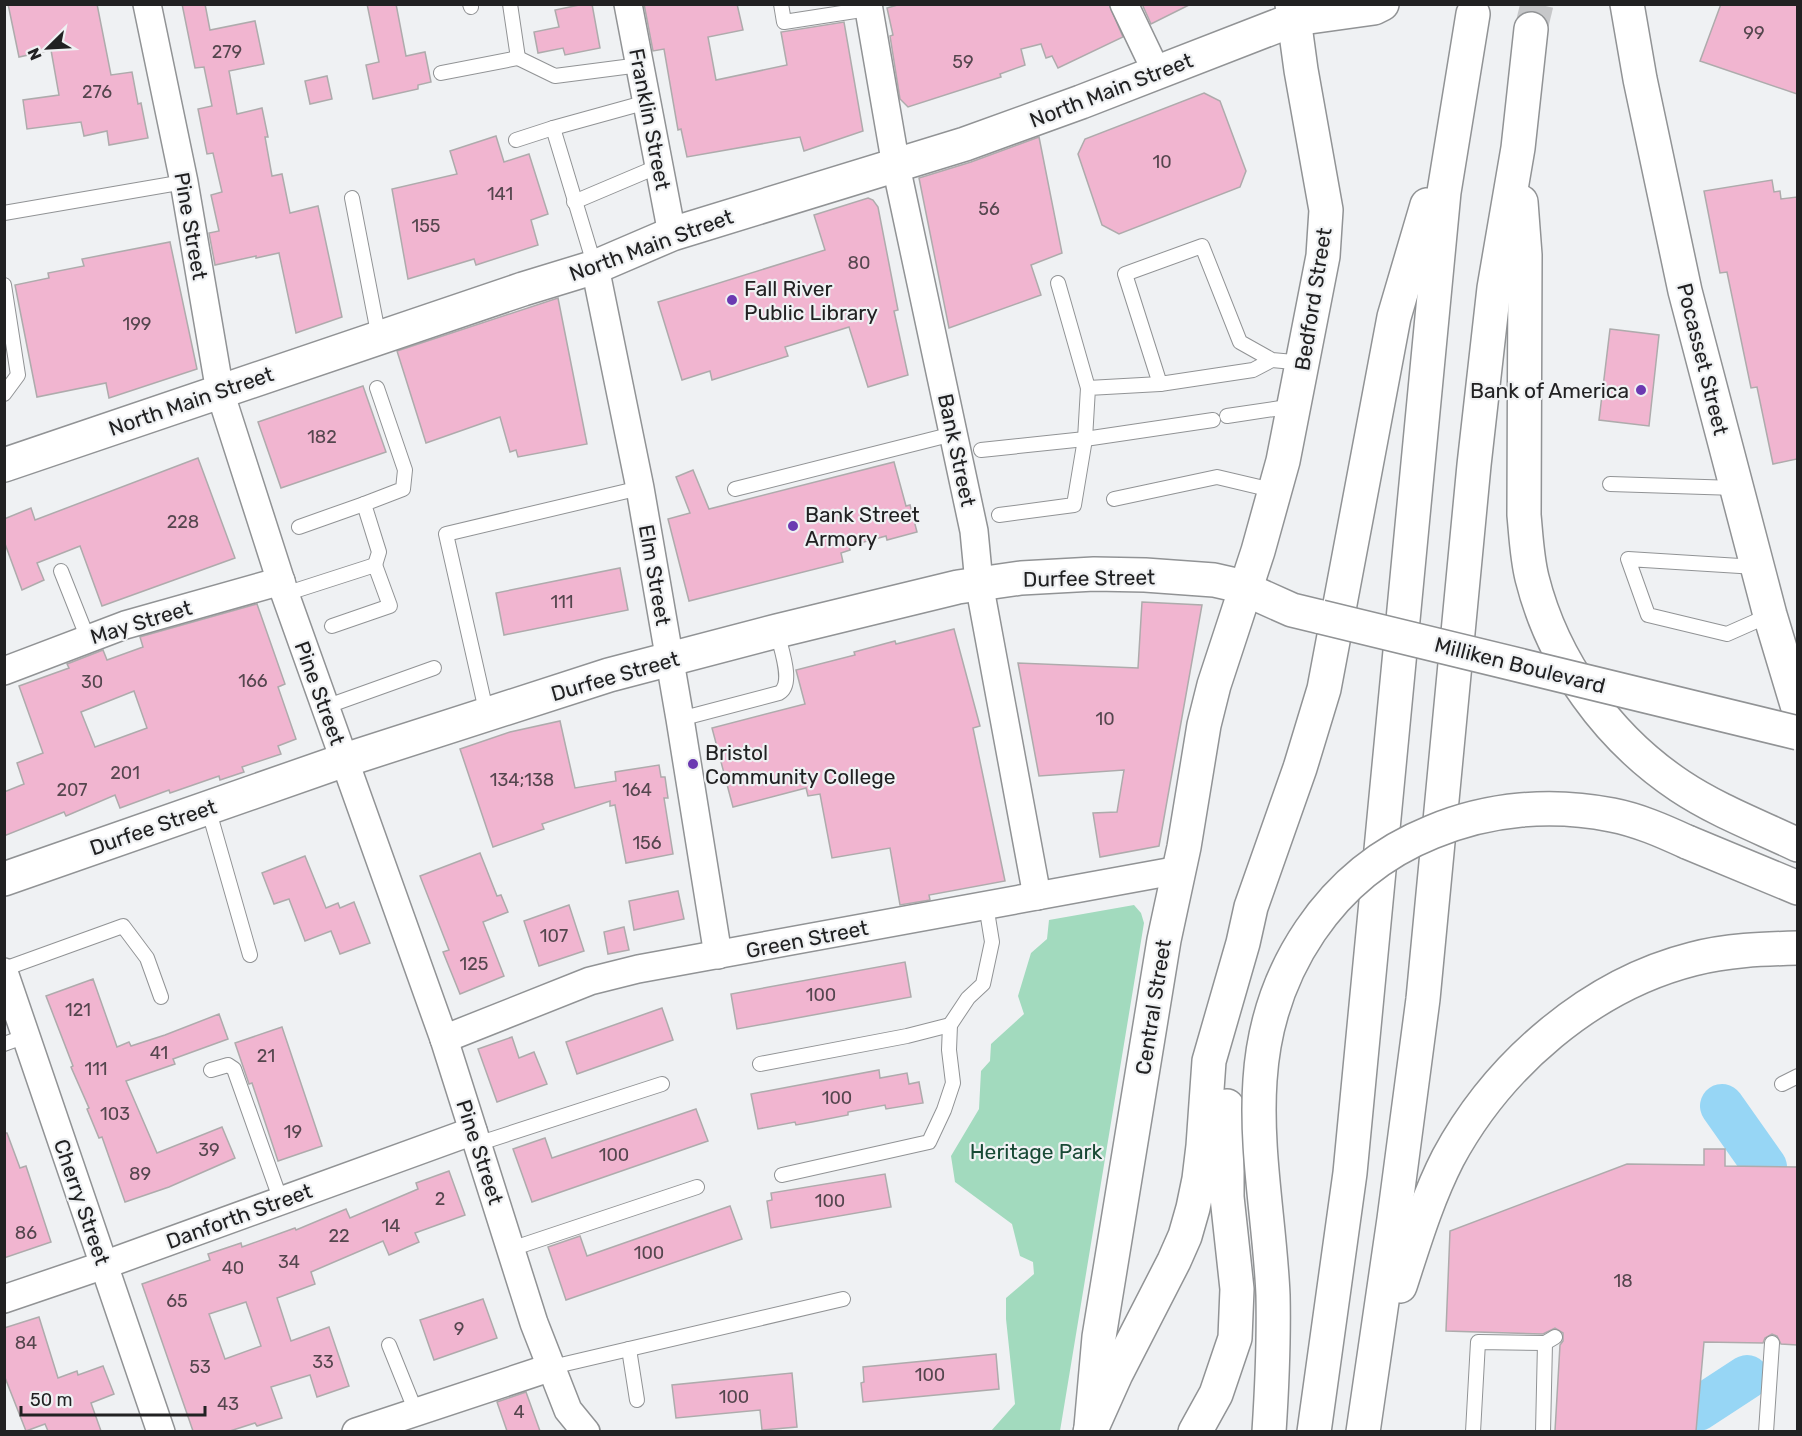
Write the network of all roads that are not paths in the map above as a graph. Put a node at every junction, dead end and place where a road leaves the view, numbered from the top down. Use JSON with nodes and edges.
{"nodes":[{"id":1,"x":147,"y":4,"type":"edge"},
{"id":2,"x":510,"y":4,"type":"edge"},
{"id":3,"x":628,"y":4,"type":"edge"},
{"id":4,"x":781,"y":4,"type":"edge"},
{"id":5,"x":1124,"y":4,"type":"edge"},
{"id":6,"x":1382,"y":4,"type":"edge"},
{"id":7,"x":1627,"y":4,"type":"edge"},
{"id":8,"x":868,"y":7,"type":"edge"},
{"id":9,"x":1298,"y":9,"type":"edge"},
{"id":10,"x":1473,"y":14,"type":"dead end"},
{"id":11,"x":1532,"y":29,"type":"tunnel mouth"},
{"id":12,"x":518,"y":58,"type":"junction"},
{"id":13,"x":639,"y":65,"type":"junction"},
{"id":14,"x":441,"y":73,"type":"dead end"},
{"id":15,"x":1157,"y":73,"type":"junction"},
{"id":16,"x":647,"y":102,"type":"junction"},
{"id":17,"x":1457,"y":104,"type":"junction"},
{"id":18,"x":553,"y":128,"type":"junction"},
{"id":19,"x":516,"y":140,"type":"dead end"},
{"id":20,"x":1518,"y":148,"type":"junction"},
{"id":21,"x":659,"y":166,"type":"junction"},
{"id":22,"x":896,"y":166,"type":"junction"},
{"id":23,"x":184,"y":182,"type":"junction"},
{"id":24,"x":352,"y":198,"type":"dead end"},
{"id":25,"x":574,"y":202,"type":"junction"},
{"id":26,"x":4,"y":213,"type":"edge"},
{"id":27,"x":672,"y":234,"type":"junction"},
{"id":28,"x":595,"y":267,"type":"junction"},
{"id":29,"x":1058,"y":283,"type":"dead end"},
{"id":30,"x":4,"y":285,"type":"edge"},
{"id":31,"x":379,"y":338,"type":"junction"},
{"id":32,"x":1288,"y":362,"type":"junction"},
{"id":33,"x":1160,"y":384,"type":"junction"},
{"id":34,"x":377,"y":388,"type":"dead end"},
{"id":35,"x":1088,"y":388,"type":"junction"},
{"id":36,"x":220,"y":392,"type":"junction"},
{"id":37,"x":4,"y":394,"type":"edge"},
{"id":38,"x":1295,"y":405,"type":"junction"},
{"id":39,"x":1227,"y":416,"type":"dead end"},
{"id":40,"x":1212,"y":420,"type":"dead end"},
{"id":41,"x":953,"y":434,"type":"junction"},
{"id":42,"x":1085,"y":439,"type":"junction"},
{"id":43,"x":981,"y":450,"type":"dead end"},
{"id":44,"x":4,"y":465,"type":"edge"},
{"id":45,"x":1610,"y":484,"type":"dead end"},
{"id":46,"x":640,"y":488,"type":"junction"},
{"id":47,"x":1736,"y":488,"type":"junction"},
{"id":48,"x":735,"y":489,"type":"dead end"},
{"id":49,"x":1276,"y":491,"type":"junction"},
{"id":50,"x":1114,"y":499,"type":"dead end"},
{"id":51,"x":364,"y":504,"type":"junction"},
{"id":52,"x":999,"y":515,"type":"dead end"},
{"id":53,"x":299,"y":527,"type":"dead end"},
{"id":54,"x":375,"y":566,"type":"junction"},
{"id":55,"x":1757,"y":567,"type":"junction"},
{"id":56,"x":62,"y":571,"type":"dead end"},
{"id":57,"x":979,"y":583,"type":"junction"},
{"id":58,"x":283,"y":588,"type":"junction"},
{"id":59,"x":1245,"y":589,"type":"junction"},
{"id":60,"x":1784,"y":621,"type":"edge"},
{"id":61,"x":332,"y":626,"type":"dead end"},
{"id":62,"x":777,"y":631,"type":"junction"},
{"id":63,"x":88,"y":639,"type":"junction"},
{"id":64,"x":670,"y":660,"type":"junction"},
{"id":65,"x":434,"y":668,"type":"dead end"},
{"id":66,"x":4,"y":671,"type":"edge"},
{"id":67,"x":326,"y":707,"type":"junction"},
{"id":68,"x":1797,"y":708,"type":"edge"},
{"id":69,"x":487,"y":715,"type":"junction"},
{"id":70,"x":680,"y":718,"type":"junction"},
{"id":71,"x":1797,"y":733,"type":"edge"},
{"id":72,"x":344,"y":760,"type":"junction"},
{"id":73,"x":208,"y":808,"type":"junction"},
{"id":74,"x":1797,"y":845,"type":"edge"},
{"id":75,"x":1179,"y":870,"type":"junction"},
{"id":76,"x":4,"y":879,"type":"edge"},
{"id":77,"x":1797,"y":888,"type":"edge"},
{"id":78,"x":1037,"y":896,"type":"junction"},
{"id":79,"x":986,"y":905,"type":"junction"},
{"id":80,"x":1243,"y":943,"type":"junction"},
{"id":81,"x":1797,"y":948,"type":"edge"},
{"id":82,"x":250,"y":955,"type":"dead end"},
{"id":83,"x":718,"y":955,"type":"junction"},
{"id":84,"x":4,"y":970,"type":"edge"},
{"id":85,"x":161,"y":997,"type":"dead end"},
{"id":86,"x":950,"y":1025,"type":"junction"},
{"id":87,"x":444,"y":1039,"type":"junction"},
{"id":88,"x":15,"y":1040,"type":"edge"},
{"id":89,"x":760,"y":1064,"type":"dead end"},
{"id":90,"x":210,"y":1070,"type":"dead end"},
{"id":91,"x":1797,"y":1076,"type":"edge"},
{"id":92,"x":662,"y":1084,"type":"dead end"},
{"id":93,"x":1782,"y":1084,"type":"dead end"},
{"id":94,"x":475,"y":1138,"type":"junction"},
{"id":95,"x":782,"y":1176,"type":"dead end"},
{"id":96,"x":697,"y":1186,"type":"dead end"},
{"id":97,"x":281,"y":1201,"type":"junction"},
{"id":98,"x":511,"y":1249,"type":"junction"},
{"id":99,"x":104,"y":1265,"type":"junction"},
{"id":100,"x":4,"y":1299,"type":"edge"},
{"id":101,"x":843,"y":1299,"type":"dead end"},
{"id":102,"x":1772,"y":1343,"type":"dead end"},
{"id":103,"x":389,"y":1345,"type":"dead end"},
{"id":104,"x":629,"y":1349,"type":"junction"},
{"id":105,"x":552,"y":1367,"type":"junction"},
{"id":106,"x":1372,"y":1371,"type":"junction"},
{"id":107,"x":637,"y":1400,"type":"dead end"},
{"id":108,"x":416,"y":1412,"type":"junction"},
{"id":109,"x":160,"y":1431,"type":"edge"},
{"id":110,"x":356,"y":1431,"type":"edge"},
{"id":111,"x":586,"y":1431,"type":"edge"},
{"id":112,"x":1090,"y":1431,"type":"edge"},
{"id":113,"x":1195,"y":1431,"type":"edge"},
{"id":114,"x":1269,"y":1431,"type":"edge"},
{"id":115,"x":1314,"y":1431,"type":"edge"},
{"id":116,"x":1363,"y":1431,"type":"edge"},
{"id":117,"x":1473,"y":1431,"type":"edge"},
{"id":118,"x":1543,"y":1431,"type":"edge"},
{"id":119,"x":1766,"y":1431,"type":"edge"}],
"edges":[{"from":1,"to":23,"type":"street","name":"Pine Street"},
{"from":2,"to":12,"type":"lane"},
{"from":3,"to":13,"type":"street","name":"Franklin Street"},
{"from":4,"to":8,"type":"lane"},
{"from":5,"to":15,"type":"street"},
{"from":6,"to":9,"type":"main road","name":"North Main Street"},
{"from":7,"to":47,"type":"main road","name":"Pocasset Street"},
{"from":8,"to":22,"type":"street","name":"Bank Street"},
{"from":9,"to":15,"type":"main road","name":"North Main Street"},
{"from":9,"to":32,"type":"main road","name":"Bedford Street"},
{"from":10,"to":17,"type":"main road"},
{"from":11,"to":20,"type":"main road"},
{"from":12,"to":13,"type":"lane"},
{"from":12,"to":14,"type":"lane"},
{"from":13,"to":16,"type":"street","name":"Franklin Street"},
{"from":15,"to":22,"type":"main road","name":"North Main Street"},
{"from":16,"to":18,"type":"lane"},
{"from":16,"to":21,"type":"street","name":"Franklin Street"},
{"from":17,"to":80,"type":"main road"},
{"from":17,"to":115,"type":"main road"},
{"from":18,"to":19,"type":"lane"},
{"from":18,"to":25,"type":"lane"},
{"from":20,"to":74,"type":"main road"},
{"from":20,"to":106,"type":"main road"},
{"from":21,"to":25,"type":"lane"},
{"from":21,"to":27,"type":"street","name":"Franklin Street"},
{"from":22,"to":27,"type":"main road","name":"North Main Street"},
{"from":22,"to":41,"type":"street","name":"Bank Street"},
{"from":23,"to":26,"type":"lane"},
{"from":23,"to":36,"type":"street","name":"Pine Street"},
{"from":24,"to":31,"type":"lane"},
{"from":25,"to":28,"type":"lane"},
{"from":27,"to":28,"type":"main road","name":"North Main Street"},
{"from":28,"to":31,"type":"main road","name":"North Main Street"},
{"from":28,"to":46,"type":"street","name":"Elm Street"},
{"from":29,"to":35,"type":"lane"},
{"from":30,"to":37,"type":"lane"},
{"from":31,"to":36,"type":"main road","name":"North Main Street"},
{"from":32,"to":33,"type":"lane"},
{"from":32,"to":33,"type":"lane"},
{"from":32,"to":38,"type":"main road","name":"Bedford Street"},
{"from":33,"to":35,"type":"lane"},
{"from":34,"to":51,"type":"lane"},
{"from":35,"to":42,"type":"lane"},
{"from":36,"to":44,"type":"main road","name":"North Main Street"},
{"from":36,"to":58,"type":"street","name":"Pine Street"},
{"from":38,"to":39,"type":"lane"},
{"from":38,"to":49,"type":"main road","name":"Bedford Street"},
{"from":40,"to":42,"type":"lane"},
{"from":41,"to":48,"type":"lane"},
{"from":41,"to":57,"type":"street","name":"Bank Street"},
{"from":42,"to":43,"type":"lane"},
{"from":42,"to":52,"type":"lane"},
{"from":45,"to":47,"type":"lane"},
{"from":46,"to":64,"type":"street","name":"Elm Street"},
{"from":46,"to":69,"type":"lane"},
{"from":47,"to":55,"type":"main road","name":"Pocasset Street"},
{"from":49,"to":50,"type":"lane"},
{"from":49,"to":59,"type":"main road","name":"Bedford Street"},
{"from":51,"to":53,"type":"lane"},
{"from":51,"to":54,"type":"lane"},
{"from":54,"to":58,"type":"lane"},
{"from":54,"to":61,"type":"lane"},
{"from":55,"to":60,"type":"main road","name":"Pocasset Street"},
{"from":55,"to":60,"type":"lane"},
{"from":56,"to":63,"type":"lane"},
{"from":57,"to":59,"type":"main road","name":"Durfee Street"},
{"from":57,"to":62,"type":"main road","name":"Durfee Street"},
{"from":57,"to":78,"type":"street","name":"Bank Street"},
{"from":58,"to":63,"type":"street","name":"May Street"},
{"from":58,"to":67,"type":"street","name":"Pine Street"},
{"from":59,"to":71,"type":"main road","name":"Milliken Boulevard","bridge":true},
{"from":59,"to":75,"type":"main road","name":"Central Street"},
{"from":60,"to":68,"type":"main road","name":"Pocasset Street"},
{"from":62,"to":64,"type":"main road","name":"Durfee Street"},
{"from":62,"to":70,"type":"lane"},
{"from":63,"to":66,"type":"street","name":"May Street"},
{"from":64,"to":69,"type":"main road","name":"Durfee Street"},
{"from":64,"to":70,"type":"street","name":"Elm Street"},
{"from":65,"to":67,"type":"lane"},
{"from":67,"to":72,"type":"street","name":"Pine Street"},
{"from":69,"to":72,"type":"main road","name":"Durfee Street"},
{"from":70,"to":83,"type":"street","name":"Elm Street"},
{"from":72,"to":73,"type":"main road","name":"Durfee Street"},
{"from":72,"to":87,"type":"street","name":"Pine Street"},
{"from":73,"to":76,"type":"main road","name":"Durfee Street"},
{"from":73,"to":82,"type":"lane"},
{"from":75,"to":78,"type":"street","name":"Green Street"},
{"from":75,"to":112,"type":"main road","name":"Central Street"},
{"from":77,"to":114,"type":"main road","bridge":true},
{"from":78,"to":79,"type":"street","name":"Green Street"},
{"from":79,"to":83,"type":"street","name":"Green Street"},
{"from":79,"to":86,"type":"lane"},
{"from":80,"to":112,"type":"main road"},
{"from":80,"to":113,"type":"main road"},
{"from":81,"to":106,"type":"main road"},
{"from":83,"to":87,"type":"street","name":"Green Street"},
{"from":84,"to":85,"type":"lane"},
{"from":84,"to":88,"type":"street","name":"Cherry Street"},
{"from":86,"to":89,"type":"lane"},
{"from":86,"to":95,"type":"lane"},
{"from":87,"to":94,"type":"street","name":"Pine Street"},
{"from":88,"to":99,"type":"street","name":"Cherry Street"},
{"from":90,"to":97,"type":"lane"},
{"from":91,"to":93,"type":"lane"},
{"from":92,"to":94,"type":"lane"},
{"from":94,"to":97,"type":"street","name":"Danforth Street"},
{"from":94,"to":98,"type":"street","name":"Pine Street"},
{"from":96,"to":98,"type":"lane"},
{"from":97,"to":99,"type":"street","name":"Danforth Street"},
{"from":98,"to":105,"type":"street","name":"Pine Street"},
{"from":99,"to":100,"type":"street","name":"Danforth Street"},
{"from":99,"to":109,"type":"street","name":"Cherry Street"},
{"from":101,"to":104,"type":"lane"},
{"from":102,"to":119,"type":"lane"},
{"from":103,"to":108,"type":"lane"},
{"from":104,"to":105,"type":"lane"},
{"from":104,"to":107,"type":"lane"},
{"from":105,"to":108,"type":"street"},
{"from":105,"to":111,"type":"street","name":"Pine Street"},
{"from":106,"to":116,"type":"main road"},
{"from":108,"to":110,"type":"street"},
{"from":117,"to":118,"type":"lane"}]}
